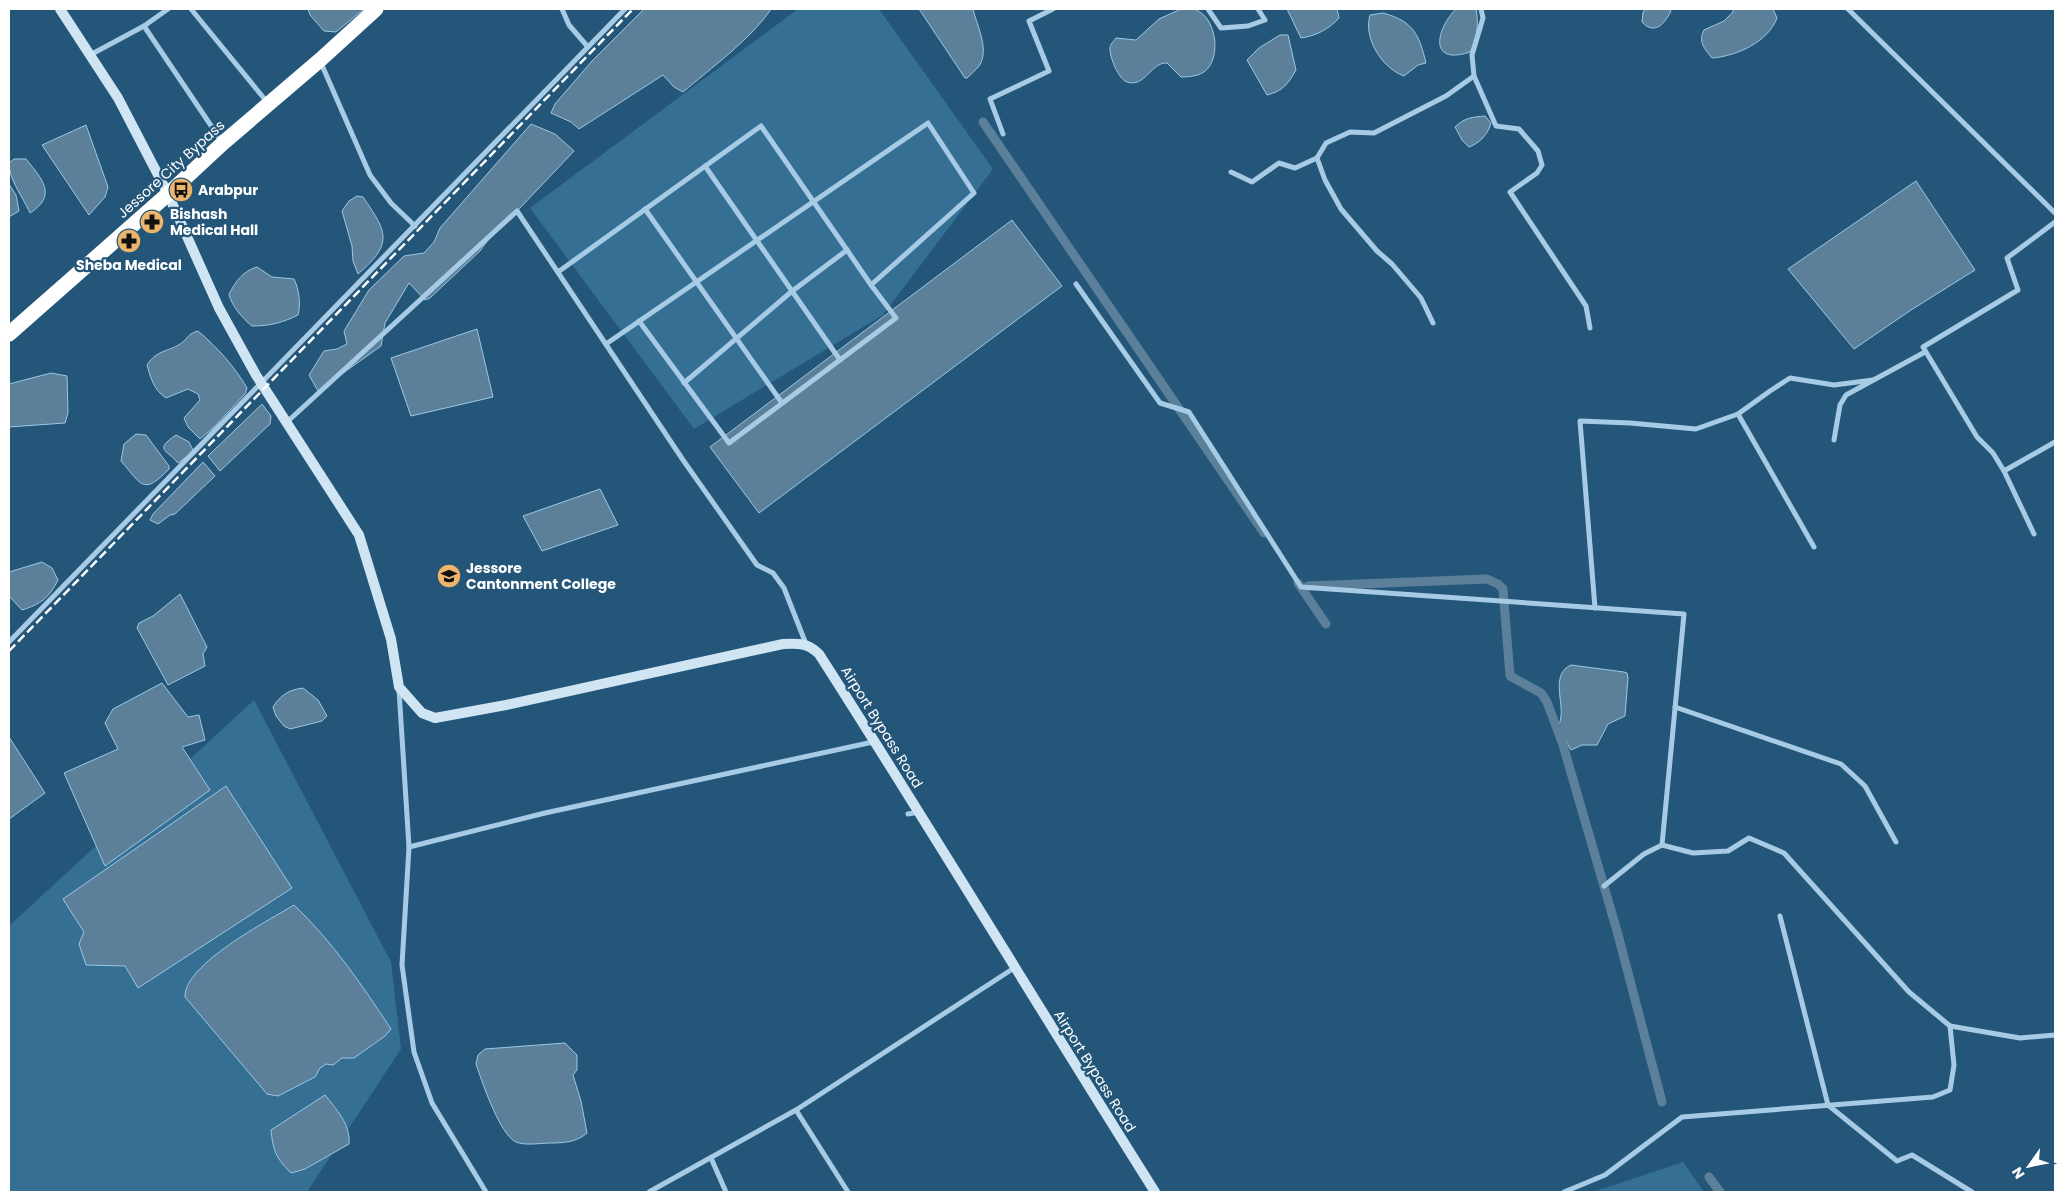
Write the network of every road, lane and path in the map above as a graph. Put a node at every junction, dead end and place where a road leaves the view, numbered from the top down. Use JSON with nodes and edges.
{"nodes":[{"id":1,"x":60,"y":9,"type":"edge"},
{"id":2,"x":168,"y":9,"type":"edge"},
{"id":3,"x":191,"y":9,"type":"edge"},
{"id":4,"x":376,"y":9,"type":"edge"},
{"id":5,"x":562,"y":9,"type":"edge"},
{"id":6,"x":625,"y":9,"type":"edge"},
{"id":7,"x":1053,"y":9,"type":"edge"},
{"id":8,"x":1208,"y":9,"type":"edge"},
{"id":9,"x":1258,"y":9,"type":"edge"},
{"id":10,"x":1481,"y":9,"type":"edge"},
{"id":11,"x":1848,"y":9,"type":"edge"},
{"id":12,"x":144,"y":26,"type":"junction"},
{"id":13,"x":588,"y":47,"type":"junction"},
{"id":14,"x":90,"y":55,"type":"junction"},
{"id":15,"x":320,"y":60,"type":"junction"},
{"id":16,"x":1474,"y":76,"type":"junction"},
{"id":17,"x":268,"y":105,"type":"junction"},
{"id":18,"x":1003,"y":134,"type":"dead end"},
{"id":19,"x":222,"y":143,"type":"junction"},
{"id":20,"x":1316,"y":158,"type":"junction"},
{"id":21,"x":706,"y":166,"type":"junction"},
{"id":22,"x":1232,"y":172,"type":"dead end"},
{"id":23,"x":168,"y":194,"type":"junction"},
{"id":24,"x":814,"y":201,"type":"junction"},
{"id":25,"x":646,"y":209,"type":"junction"},
{"id":26,"x":2055,"y":213,"type":"edge"},
{"id":27,"x":2055,"y":222,"type":"edge"},
{"id":28,"x":414,"y":226,"type":"junction"},
{"id":29,"x":758,"y":240,"type":"junction"},
{"id":30,"x":847,"y":250,"type":"junction"},
{"id":31,"x":558,"y":272,"type":"junction"},
{"id":32,"x":697,"y":281,"type":"junction"},
{"id":33,"x":1076,"y":284,"type":"dead end"},
{"id":34,"x":871,"y":285,"type":"junction"},
{"id":35,"x":791,"y":292,"type":"junction"},
{"id":36,"x":639,"y":321,"type":"junction"},
{"id":37,"x":1433,"y":323,"type":"dead end"},
{"id":38,"x":1590,"y":328,"type":"dead end"},
{"id":39,"x":9,"y":334,"type":"edge"},
{"id":40,"x":737,"y":338,"type":"junction"},
{"id":41,"x":606,"y":344,"type":"junction"},
{"id":42,"x":1925,"y":352,"type":"junction"},
{"id":43,"x":840,"y":360,"type":"junction"},
{"id":44,"x":1873,"y":380,"type":"junction"},
{"id":45,"x":261,"y":382,"type":"junction"},
{"id":46,"x":684,"y":382,"type":"junction"},
{"id":47,"x":782,"y":403,"type":"junction"},
{"id":48,"x":1738,"y":414,"type":"junction"},
{"id":49,"x":287,"y":422,"type":"junction"},
{"id":50,"x":1834,"y":440,"type":"dead end"},
{"id":51,"x":2055,"y":442,"type":"edge"},
{"id":52,"x":2004,"y":471,"type":"junction"},
{"id":53,"x":2034,"y":534,"type":"dead end"},
{"id":54,"x":1814,"y":547,"type":"dead end"},
{"id":55,"x":1594,"y":608,"type":"junction"},
{"id":56,"x":9,"y":642,"type":"edge"},
{"id":57,"x":807,"y":645,"type":"junction"},
{"id":58,"x":399,"y":687,"type":"junction"},
{"id":59,"x":1675,"y":707,"type":"junction"},
{"id":60,"x":873,"y":742,"type":"junction"},
{"id":61,"x":920,"y":812,"type":"junction"},
{"id":62,"x":908,"y":814,"type":"dead end"},
{"id":63,"x":1896,"y":842,"type":"dead end"},
{"id":64,"x":1662,"y":845,"type":"junction"},
{"id":65,"x":409,"y":847,"type":"junction"},
{"id":66,"x":1604,"y":886,"type":"dead end"},
{"id":67,"x":1780,"y":916,"type":"dead end"},
{"id":68,"x":1014,"y":968,"type":"junction"},
{"id":69,"x":1950,"y":1026,"type":"junction"},
{"id":70,"x":2055,"y":1036,"type":"edge"},
{"id":71,"x":1828,"y":1105,"type":"junction"},
{"id":72,"x":796,"y":1110,"type":"junction"},
{"id":73,"x":711,"y":1158,"type":"junction"},
{"id":74,"x":486,"y":1192,"type":"edge"},
{"id":75,"x":650,"y":1192,"type":"edge"},
{"id":76,"x":726,"y":1192,"type":"edge"},
{"id":77,"x":848,"y":1192,"type":"edge"},
{"id":78,"x":1155,"y":1192,"type":"edge"},
{"id":79,"x":1564,"y":1192,"type":"edge"},
{"id":80,"x":1972,"y":1192,"type":"edge"}],
"edges":[{"from":1,"to":14,"type":"street"},
{"from":2,"to":12,"type":"street"},
{"from":3,"to":17,"type":"street"},
{"from":4,"to":15,"type":"highway","name":"Jessore City Bypass"},
{"from":5,"to":13,"type":"street"},
{"from":6,"to":13,"type":"street"},
{"from":7,"to":18,"type":"street"},
{"from":8,"to":9,"type":"street"},
{"from":10,"to":16,"type":"street"},
{"from":11,"to":26,"type":"street"},
{"from":12,"to":14,"type":"street"},
{"from":12,"to":19,"type":"street"},
{"from":13,"to":28,"type":"street"},
{"from":14,"to":23,"type":"street"},
{"from":15,"to":17,"type":"highway","name":"Jessore City Bypass"},
{"from":15,"to":28,"type":"street"},
{"from":16,"to":20,"type":"street"},
{"from":16,"to":38,"type":"street"},
{"from":17,"to":19,"type":"highway","name":"Jessore City Bypass"},
{"from":19,"to":23,"type":"highway","name":"Jessore City Bypass"},
{"from":20,"to":22,"type":"street"},
{"from":20,"to":37,"type":"street"},
{"from":21,"to":24,"type":"street"},
{"from":21,"to":25,"type":"street"},
{"from":21,"to":29,"type":"street"},
{"from":23,"to":39,"type":"highway","name":"Jessore City Bypass"},
{"from":23,"to":45,"type":"street"},
{"from":24,"to":29,"type":"street"},
{"from":24,"to":30,"type":"street"},
{"from":24,"to":34,"type":"street"},
{"from":25,"to":31,"type":"street"},
{"from":25,"to":32,"type":"street"},
{"from":27,"to":42,"type":"street"},
{"from":28,"to":45,"type":"street"},
{"from":29,"to":32,"type":"street"},
{"from":29,"to":35,"type":"street"},
{"from":30,"to":34,"type":"street"},
{"from":30,"to":35,"type":"street"},
{"from":31,"to":41,"type":"street"},
{"from":31,"to":49,"type":"street"},
{"from":32,"to":36,"type":"street"},
{"from":32,"to":40,"type":"street"},
{"from":33,"to":55,"type":"street"},
{"from":34,"to":43,"type":"street"},
{"from":35,"to":40,"type":"street"},
{"from":35,"to":43,"type":"street"},
{"from":36,"to":41,"type":"street"},
{"from":36,"to":46,"type":"street"},
{"from":40,"to":46,"type":"street"},
{"from":40,"to":47,"type":"street"},
{"from":41,"to":57,"type":"street"},
{"from":42,"to":44,"type":"street"},
{"from":42,"to":52,"type":"street"},
{"from":43,"to":47,"type":"street"},
{"from":44,"to":48,"type":"street"},
{"from":44,"to":50,"type":"street"},
{"from":45,"to":49,"type":"street"},
{"from":45,"to":56,"type":"street"},
{"from":46,"to":47,"type":"street"},
{"from":48,"to":54,"type":"street"},
{"from":48,"to":55,"type":"street"},
{"from":49,"to":58,"type":"street"},
{"from":51,"to":52,"type":"street"},
{"from":52,"to":53,"type":"street"},
{"from":55,"to":59,"type":"street"},
{"from":57,"to":58,"type":"street"},
{"from":57,"to":60,"type":"street","name":"Airport Bypass Road"},
{"from":58,"to":65,"type":"street"},
{"from":59,"to":63,"type":"street"},
{"from":59,"to":64,"type":"street"},
{"from":60,"to":61,"type":"street","name":"Airport Bypass Road"},
{"from":60,"to":65,"type":"street"},
{"from":61,"to":62,"type":"street"},
{"from":61,"to":68,"type":"street","name":"Airport Bypass Road"},
{"from":64,"to":66,"type":"street"},
{"from":64,"to":69,"type":"street"},
{"from":65,"to":74,"type":"street"},
{"from":67,"to":71,"type":"street"},
{"from":68,"to":72,"type":"street"},
{"from":68,"to":78,"type":"street","name":"Airport Bypass Road"},
{"from":69,"to":70,"type":"street"},
{"from":69,"to":71,"type":"street"},
{"from":71,"to":79,"type":"street"},
{"from":71,"to":80,"type":"street"},
{"from":72,"to":73,"type":"street"},
{"from":72,"to":77,"type":"street"},
{"from":73,"to":75,"type":"street"},
{"from":73,"to":76,"type":"street"}]}
